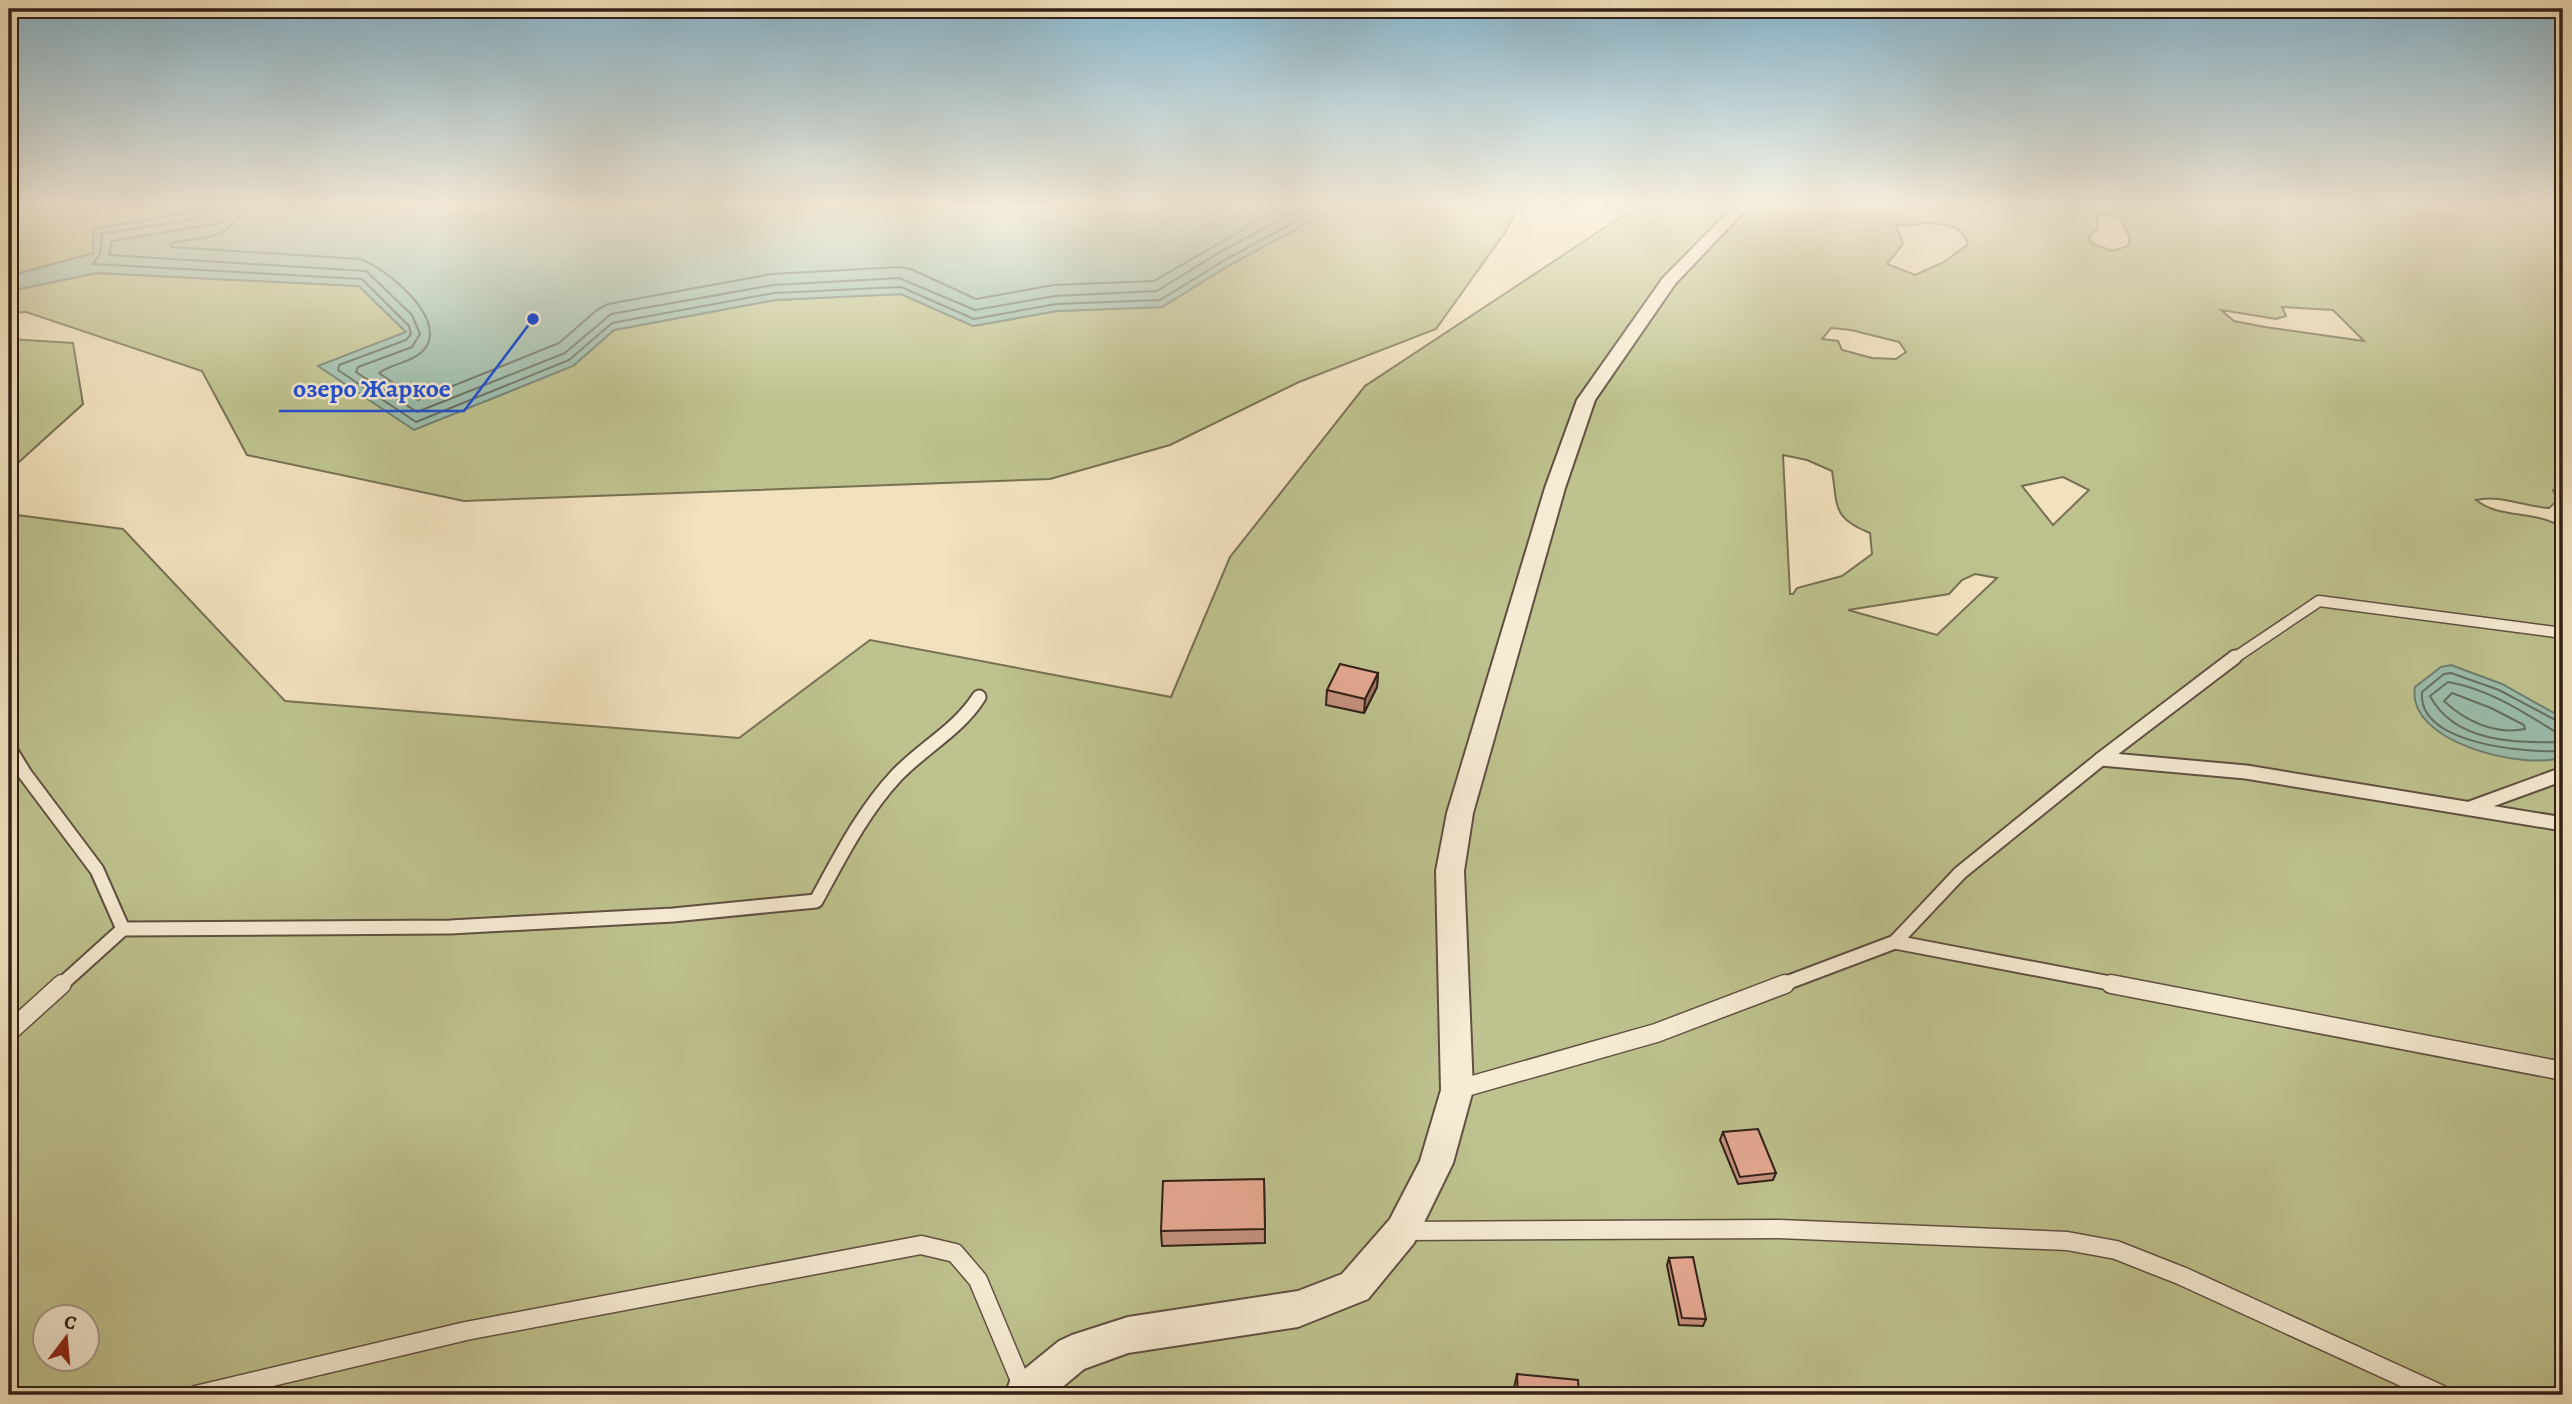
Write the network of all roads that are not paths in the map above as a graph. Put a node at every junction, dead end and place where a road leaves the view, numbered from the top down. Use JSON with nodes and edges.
{"nodes":[{"id":1,"x":1679,"y":271,"type":"edge"},
{"id":2,"x":2563,"y":633,"type":"edge"},
{"id":3,"x":979,"y":697,"type":"dead end"},
{"id":4,"x":9,"y":748,"type":"edge"},
{"id":5,"x":2101,"y":759,"type":"junction"},
{"id":6,"x":2563,"y":774,"type":"edge"},
{"id":7,"x":2470,"y":808,"type":"junction"},
{"id":8,"x":2563,"y":824,"type":"edge"},
{"id":9,"x":123,"y":929,"type":"junction"},
{"id":10,"x":1895,"y":942,"type":"junction"},
{"id":11,"x":9,"y":1032,"type":"edge"},
{"id":12,"x":2563,"y":1071,"type":"edge"},
{"id":13,"x":1457,"y":1090,"type":"junction"},
{"id":14,"x":1402,"y":1231,"type":"junction"},
{"id":15,"x":1024,"y":1394,"type":"edge"},
{"id":16,"x":196,"y":1395,"type":"edge"},
{"id":17,"x":2442,"y":1395,"type":"edge"}],
"edges":[{"from":1,"to":13,"type":"street"},
{"from":2,"to":5,"type":"lane"},
{"from":3,"to":9,"type":"lane"},
{"from":4,"to":9,"type":"lane"},
{"from":5,"to":7,"type":"lane"},
{"from":5,"to":10,"type":"lane"},
{"from":6,"to":7,"type":"lane"},
{"from":7,"to":8,"type":"lane"},
{"from":9,"to":11,"type":"lane"},
{"from":10,"to":12,"type":"lane"},
{"from":10,"to":13,"type":"lane"},
{"from":13,"to":14,"type":"street"},
{"from":14,"to":15,"type":"street"},
{"from":14,"to":17,"type":"lane"},
{"from":15,"to":16,"type":"lane"}]}
